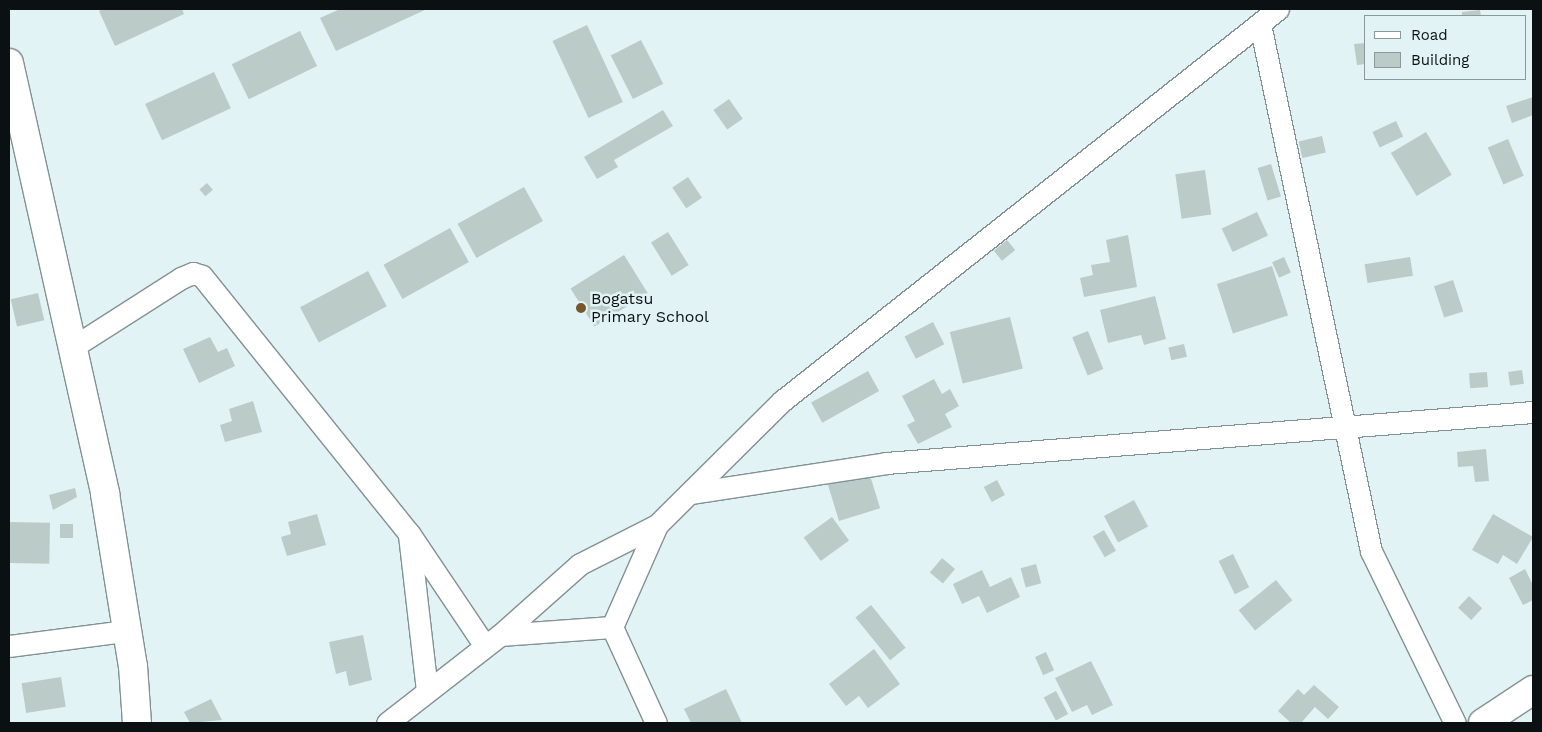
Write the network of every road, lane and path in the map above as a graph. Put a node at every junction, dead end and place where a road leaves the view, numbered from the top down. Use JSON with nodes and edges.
{"nodes":[{"id":1,"x":1278,"y":9,"type":"edge"},
{"id":2,"x":1260,"y":24,"type":"junction"},
{"id":3,"x":9,"y":63,"type":"edge"},
{"id":4,"x":73,"y":347,"type":"junction"},
{"id":5,"x":1533,"y":412,"type":"edge"},
{"id":6,"x":1346,"y":428,"type":"junction"},
{"id":7,"x":691,"y":493,"type":"junction"},
{"id":8,"x":657,"y":525,"type":"junction"},
{"id":9,"x":409,"y":533,"type":"junction"},
{"id":10,"x":612,"y":627,"type":"junction"},
{"id":11,"x":125,"y":631,"type":"junction"},
{"id":12,"x":493,"y":640,"type":"junction"},
{"id":13,"x":9,"y":646,"type":"edge"},
{"id":14,"x":1533,"y":690,"type":"edge"},
{"id":15,"x":427,"y":692,"type":"junction"},
{"id":16,"x":137,"y":723,"type":"edge"},
{"id":17,"x":387,"y":723,"type":"edge"},
{"id":18,"x":656,"y":723,"type":"edge"},
{"id":19,"x":1455,"y":723,"type":"edge"},
{"id":20,"x":1483,"y":723,"type":"edge"}],
"edges":[{"from":1,"to":2,"type":"street"},
{"from":2,"to":6,"type":"street"},
{"from":2,"to":7,"type":"street"},
{"from":3,"to":4,"type":"street"},
{"from":4,"to":9,"type":"street"},
{"from":4,"to":11,"type":"street"},
{"from":5,"to":6,"type":"street"},
{"from":6,"to":7,"type":"street"},
{"from":6,"to":19,"type":"street"},
{"from":7,"to":8,"type":"street"},
{"from":8,"to":10,"type":"street"},
{"from":8,"to":12,"type":"street"},
{"from":9,"to":12,"type":"street"},
{"from":9,"to":15,"type":"street"},
{"from":10,"to":12,"type":"street"},
{"from":10,"to":18,"type":"street"},
{"from":11,"to":13,"type":"street"},
{"from":11,"to":16,"type":"street"},
{"from":12,"to":15,"type":"street"},
{"from":14,"to":20,"type":"street"},
{"from":15,"to":17,"type":"street"}]}
